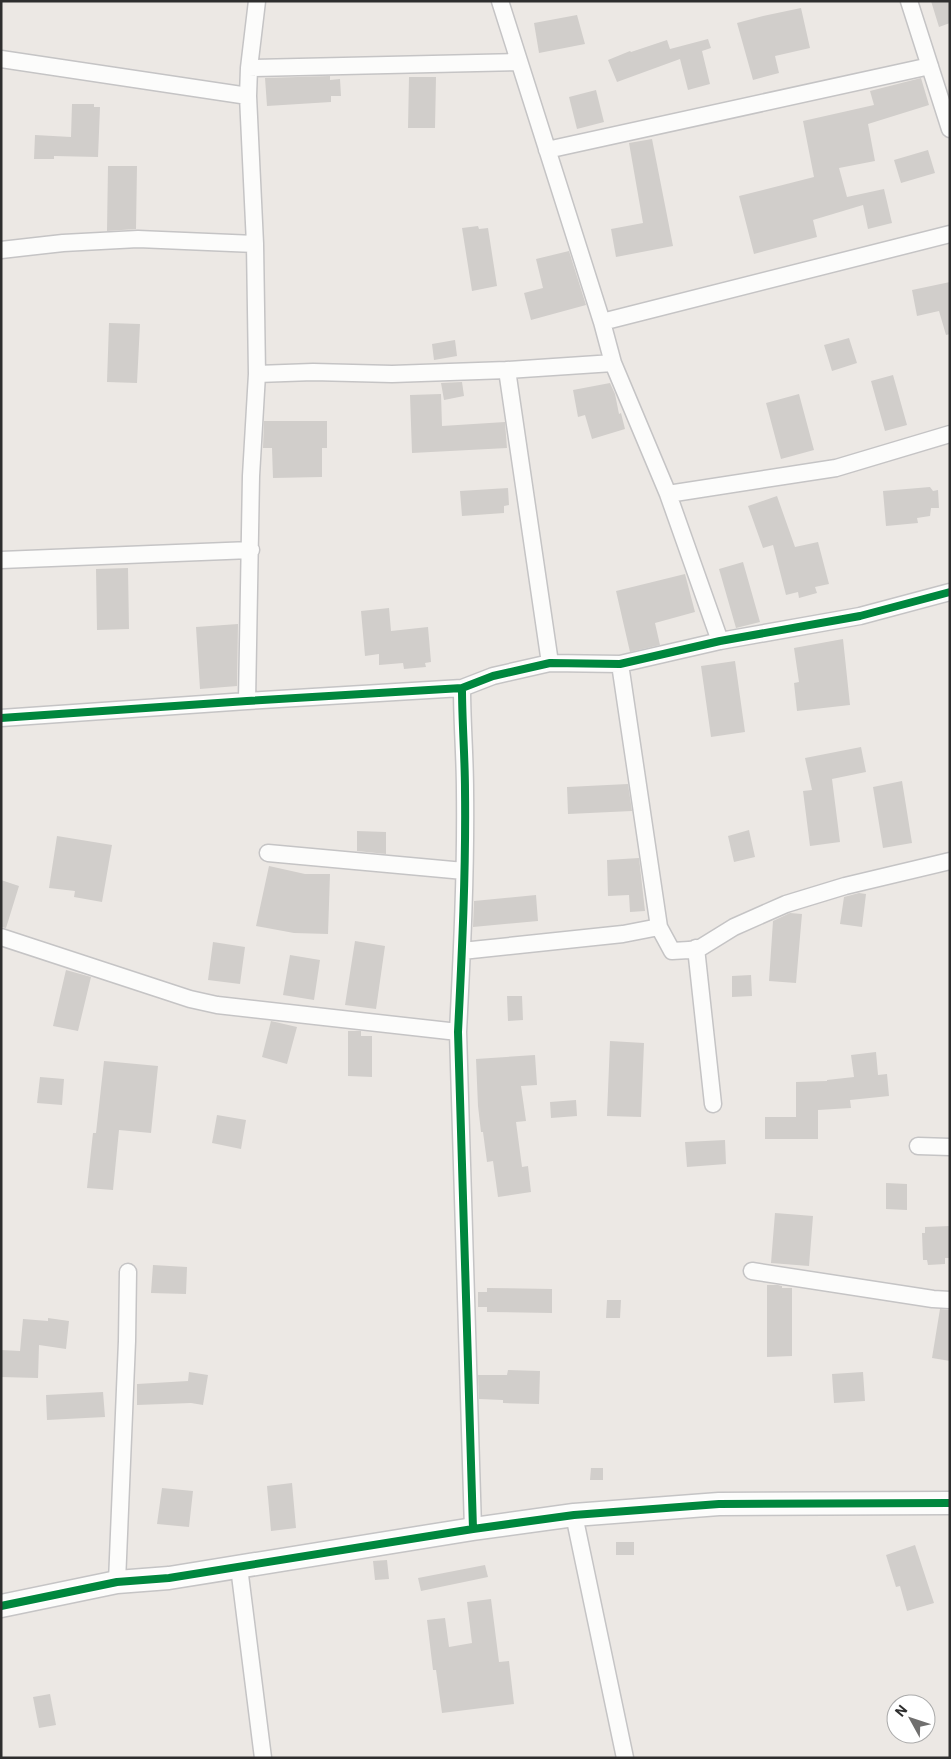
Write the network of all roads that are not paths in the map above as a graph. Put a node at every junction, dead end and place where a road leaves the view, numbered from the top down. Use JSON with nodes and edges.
{"nodes":[{"id":1,"x":257,"y":1,"type":"edge"},
{"id":2,"x":500,"y":1,"type":"edge"},
{"id":3,"x":909,"y":1,"type":"edge"},
{"id":4,"x":1,"y":59,"type":"edge"},
{"id":5,"x":519,"y":62,"type":"junction"},
{"id":6,"x":930,"y":66,"type":"junction"},
{"id":7,"x":249,"y":68,"type":"junction"},
{"id":8,"x":248,"y":96,"type":"junction"},
{"id":9,"x":950,"y":129,"type":"edge"},
{"id":10,"x":547,"y":150,"type":"junction"},
{"id":11,"x":950,"y":234,"type":"edge"},
{"id":12,"x":255,"y":244,"type":"junction"},
{"id":13,"x":1,"y":250,"type":"edge"},
{"id":14,"x":602,"y":322,"type":"junction"},
{"id":15,"x":613,"y":363,"type":"junction"},
{"id":16,"x":508,"y":370,"type":"junction"},
{"id":17,"x":257,"y":374,"type":"junction"},
{"id":18,"x":950,"y":434,"type":"edge"},
{"id":19,"x":668,"y":494,"type":"junction"},
{"id":20,"x":251,"y":550,"type":"junction"},
{"id":21,"x":1,"y":560,"type":"edge"},
{"id":22,"x":950,"y":592,"type":"edge"},
{"id":23,"x":720,"y":641,"type":"junction"},
{"id":24,"x":550,"y":663,"type":"junction"},
{"id":25,"x":620,"y":664,"type":"junction"},
{"id":26,"x":462,"y":688,"type":"junction"},
{"id":27,"x":247,"y":701,"type":"junction"},
{"id":28,"x":1,"y":718,"type":"edge"},
{"id":29,"x":268,"y":853,"type":"dead end"},
{"id":30,"x":950,"y":862,"type":"edge"},
{"id":31,"x":464,"y":871,"type":"junction"},
{"id":32,"x":659,"y":927,"type":"junction"},
{"id":33,"x":1,"y":936,"type":"edge"},
{"id":34,"x":696,"y":948,"type":"junction"},
{"id":35,"x":462,"y":951,"type":"junction"},
{"id":36,"x":458,"y":1032,"type":"junction"},
{"id":37,"x":713,"y":1104,"type":"dead end"},
{"id":38,"x":918,"y":1146,"type":"dead end"},
{"id":39,"x":950,"y":1147,"type":"edge"},
{"id":40,"x":752,"y":1271,"type":"dead end"},
{"id":41,"x":128,"y":1272,"type":"dead end"},
{"id":42,"x":950,"y":1300,"type":"edge"},
{"id":43,"x":950,"y":1503,"type":"edge"},
{"id":44,"x":574,"y":1515,"type":"junction"},
{"id":45,"x":474,"y":1529,"type":"junction"},
{"id":46,"x":239,"y":1567,"type":"junction"},
{"id":47,"x":117,"y":1582,"type":"junction"},
{"id":48,"x":1,"y":1606,"type":"edge"},
{"id":49,"x":263,"y":1758,"type":"edge"},
{"id":50,"x":626,"y":1758,"type":"edge"}],
"edges":[{"from":1,"to":7,"type":"street"},
{"from":2,"to":5,"type":"street"},
{"from":3,"to":6,"type":"street"},
{"from":4,"to":8,"type":"street"},
{"from":5,"to":7,"type":"street"},
{"from":5,"to":10,"type":"street"},
{"from":6,"to":9,"type":"street"},
{"from":6,"to":10,"type":"street"},
{"from":7,"to":8,"type":"street"},
{"from":8,"to":12,"type":"street"},
{"from":10,"to":14,"type":"street"},
{"from":11,"to":14,"type":"street"},
{"from":12,"to":13,"type":"street"},
{"from":12,"to":17,"type":"street"},
{"from":14,"to":15,"type":"street"},
{"from":15,"to":16,"type":"street"},
{"from":15,"to":19,"type":"street"},
{"from":16,"to":17,"type":"street"},
{"from":16,"to":24,"type":"street"},
{"from":17,"to":20,"type":"street"},
{"from":18,"to":19,"type":"street"},
{"from":19,"to":23,"type":"street"},
{"from":20,"to":21,"type":"street"},
{"from":20,"to":27,"type":"street"},
{"from":22,"to":23,"type":"street"},
{"from":23,"to":25,"type":"street"},
{"from":24,"to":25,"type":"street"},
{"from":24,"to":26,"type":"street"},
{"from":25,"to":32,"type":"street"},
{"from":26,"to":27,"type":"street"},
{"from":26,"to":31,"type":"street"},
{"from":27,"to":28,"type":"street"},
{"from":29,"to":31,"type":"street"},
{"from":30,"to":34,"type":"street"},
{"from":31,"to":35,"type":"street"},
{"from":32,"to":34,"type":"street"},
{"from":32,"to":35,"type":"street"},
{"from":33,"to":36,"type":"street"},
{"from":34,"to":37,"type":"street"},
{"from":35,"to":36,"type":"street"},
{"from":36,"to":45,"type":"street"},
{"from":38,"to":39,"type":"street"},
{"from":40,"to":42,"type":"street"},
{"from":41,"to":47,"type":"street"},
{"from":43,"to":44,"type":"street"},
{"from":44,"to":45,"type":"street"},
{"from":44,"to":50,"type":"street"},
{"from":45,"to":46,"type":"street"},
{"from":46,"to":47,"type":"street"},
{"from":46,"to":49,"type":"street"},
{"from":47,"to":48,"type":"street"}]}
